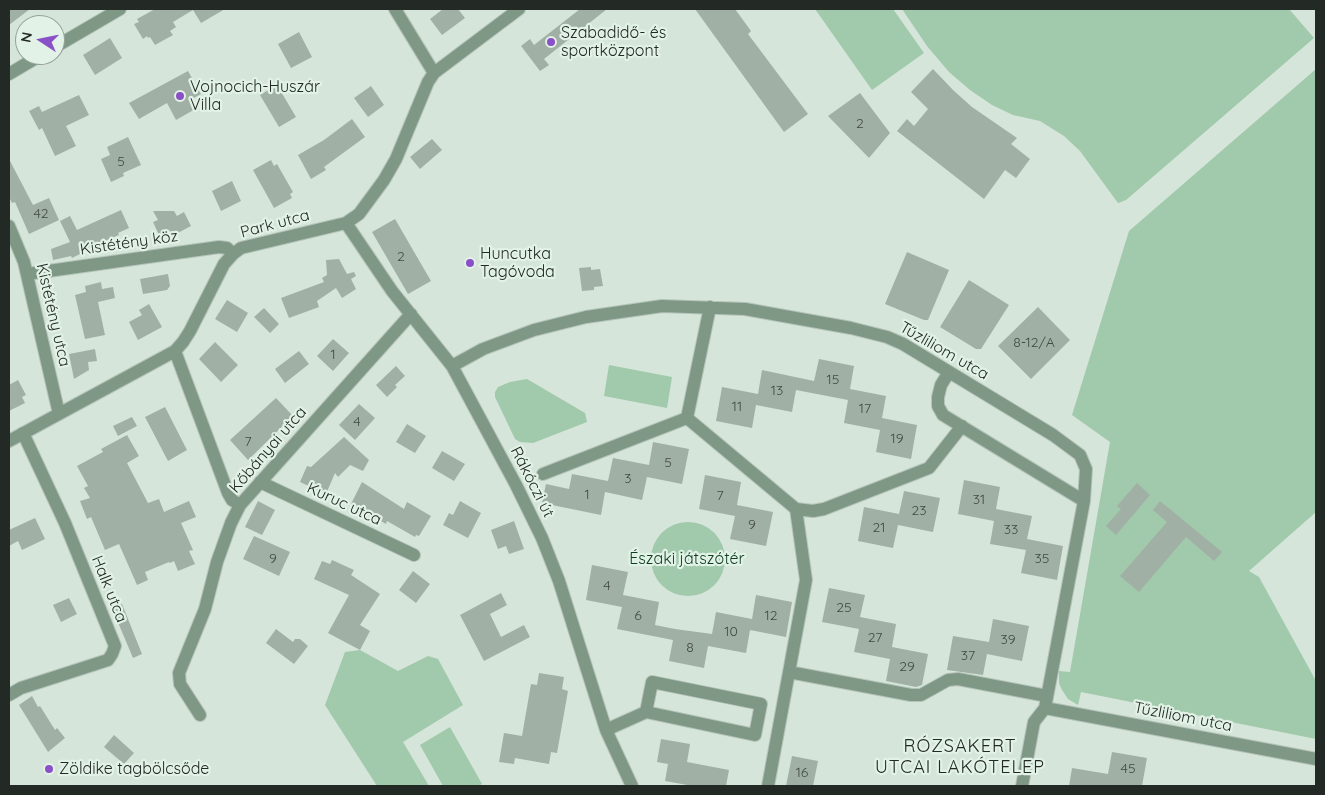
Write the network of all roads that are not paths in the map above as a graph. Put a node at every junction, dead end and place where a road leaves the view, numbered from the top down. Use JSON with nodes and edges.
{"nodes":[{"id":1,"x":120,"y":9,"type":"edge"},
{"id":2,"x":395,"y":9,"type":"edge"},
{"id":3,"x":519,"y":9,"type":"edge"},
{"id":4,"x":65,"y":41,"type":"edge"},
{"id":5,"x":24,"y":65,"type":"edge"},
{"id":6,"x":434,"y":73,"type":"junction"},
{"id":7,"x":9,"y":74,"type":"edge"},
{"id":8,"x":346,"y":223,"type":"junction"},
{"id":9,"x":10,"y":230,"type":"edge"},
{"id":10,"x":233,"y":254,"type":"junction"},
{"id":11,"x":27,"y":274,"type":"junction"},
{"id":12,"x":710,"y":307,"type":"junction"},
{"id":13,"x":411,"y":314,"type":"junction"},
{"id":14,"x":175,"y":351,"type":"junction"},
{"id":15,"x":452,"y":366,"type":"junction"},
{"id":16,"x":949,"y":372,"type":"junction"},
{"id":17,"x":59,"y":414,"type":"junction"},
{"id":18,"x":687,"y":418,"type":"junction"},
{"id":19,"x":962,"y":426,"type":"junction"},
{"id":20,"x":23,"y":433,"type":"junction"},
{"id":21,"x":9,"y":441,"type":"edge"},
{"id":22,"x":543,"y":474,"type":"dead end"},
{"id":23,"x":260,"y":482,"type":"junction"},
{"id":24,"x":1084,"y":501,"type":"junction"},
{"id":25,"x":240,"y":505,"type":"junction"},
{"id":26,"x":796,"y":509,"type":"junction"},
{"id":27,"x":414,"y":555,"type":"dead end"},
{"id":28,"x":789,"y":672,"type":"junction"},
{"id":29,"x":9,"y":695,"type":"edge"},
{"id":30,"x":1046,"y":702,"type":"junction"},
{"id":31,"x":761,"y":704,"type":"junction"},
{"id":32,"x":782,"y":708,"type":"junction"},
{"id":33,"x":646,"y":712,"type":"junction"},
{"id":34,"x":200,"y":715,"type":"dead end"},
{"id":35,"x":606,"y":730,"type":"junction"},
{"id":36,"x":1316,"y":759,"type":"edge"},
{"id":37,"x":632,"y":786,"type":"edge"},
{"id":38,"x":768,"y":786,"type":"edge"},
{"id":39,"x":1022,"y":786,"type":"edge"}],
"edges":[{"from":1,"to":4,"type":"street"},
{"from":2,"to":6,"type":"street"},
{"from":3,"to":6,"type":"street","name":"Park utca"},
{"from":5,"to":7,"type":"street"},
{"from":6,"to":8,"type":"street","name":"Park utca"},
{"from":8,"to":10,"type":"street","name":"Park utca"},
{"from":8,"to":13,"type":"street","name":"Rákóczi út"},
{"from":9,"to":11,"type":"street","name":"Kistétény utca"},
{"from":10,"to":11,"type":"street","name":"Kistétény köz"},
{"from":10,"to":14,"type":"street","name":"Park utca"},
{"from":11,"to":17,"type":"street","name":"Kistétény utca"},
{"from":12,"to":15,"type":"street","name":"Tűzliliom utca"},
{"from":12,"to":16,"type":"street","name":"Tűzliliom utca"},
{"from":12,"to":18,"type":"street"},
{"from":13,"to":15,"type":"street","name":"Rákóczi út"},
{"from":13,"to":23,"type":"street","name":"Kőbányai utca"},
{"from":14,"to":17,"type":"street","name":"Park utca"},
{"from":14,"to":25,"type":"street"},
{"from":15,"to":35,"type":"street","name":"Rákóczi út"},
{"from":16,"to":19,"type":"street"},
{"from":16,"to":24,"type":"street","name":"Tűzliliom utca"},
{"from":17,"to":20,"type":"street","name":"Park utca"},
{"from":18,"to":22,"type":"street"},
{"from":18,"to":26,"type":"street"},
{"from":19,"to":24,"type":"street"},
{"from":19,"to":26,"type":"street"},
{"from":20,"to":21,"type":"street","name":"Park utca"},
{"from":20,"to":29,"type":"street","name":"Halk utca"},
{"from":23,"to":25,"type":"street","name":"Kőbányai utca"},
{"from":23,"to":27,"type":"street","name":"Kuruc utca"},
{"from":24,"to":30,"type":"street","name":"Tűzliliom utca"},
{"from":25,"to":34,"type":"street","name":"Kőbányai utca"},
{"from":26,"to":28,"type":"street"},
{"from":28,"to":30,"type":"street","name":"Tűzliliom utca"},
{"from":28,"to":32,"type":"street"},
{"from":30,"to":36,"type":"street","name":"Tűzliliom utca"},
{"from":30,"to":39,"type":"street","name":"Tűzliliom utca"},
{"from":31,"to":32,"type":"street"},
{"from":31,"to":33,"type":"street"},
{"from":31,"to":33,"type":"street"},
{"from":32,"to":38,"type":"street"},
{"from":33,"to":35,"type":"street"},
{"from":35,"to":37,"type":"street","name":"Rákóczi út"}]}
